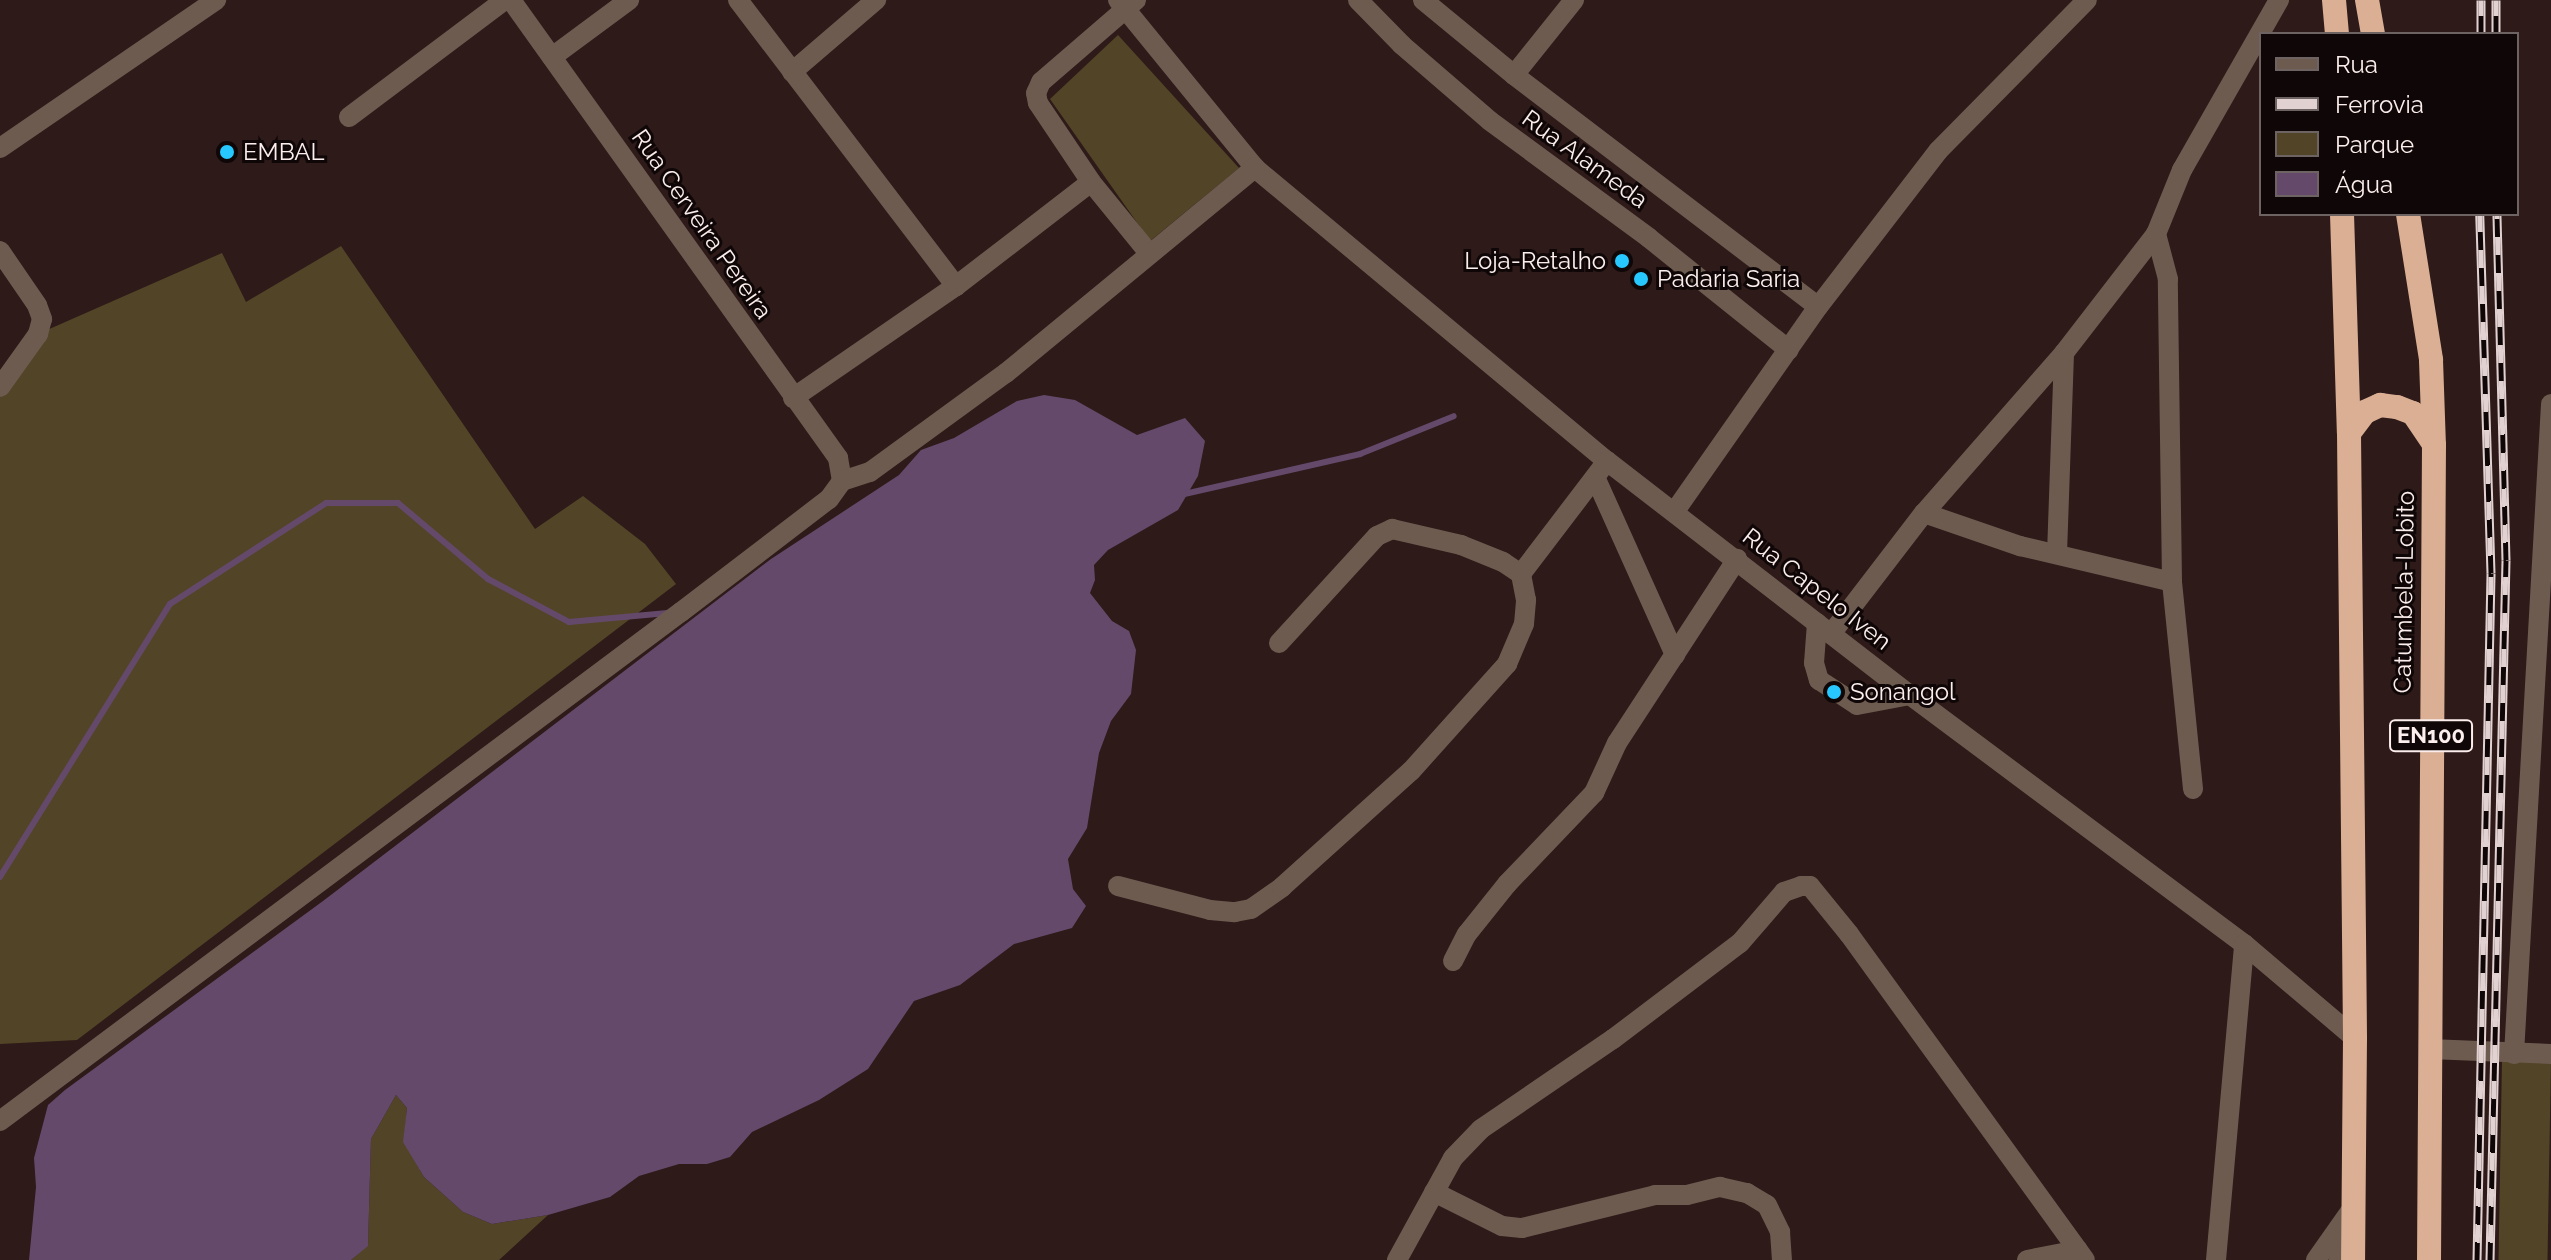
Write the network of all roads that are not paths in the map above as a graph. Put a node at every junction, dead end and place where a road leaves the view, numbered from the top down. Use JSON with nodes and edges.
{"nodes":[{"id":1,"x":216,"y":0,"type":"edge"},
{"id":2,"x":505,"y":0,"type":"edge"},
{"id":3,"x":511,"y":0,"type":"edge"},
{"id":4,"x":629,"y":0,"type":"edge"},
{"id":5,"x":738,"y":0,"type":"edge"},
{"id":6,"x":876,"y":0,"type":"edge"},
{"id":7,"x":1358,"y":0,"type":"edge"},
{"id":8,"x":1423,"y":0,"type":"edge"},
{"id":9,"x":1574,"y":0,"type":"edge"},
{"id":10,"x":2087,"y":0,"type":"edge"},
{"id":11,"x":2279,"y":0,"type":"edge"},
{"id":12,"x":2334,"y":0,"type":"edge"},
{"id":13,"x":2367,"y":0,"type":"edge"},
{"id":14,"x":1126,"y":3,"type":"edge"},
{"id":15,"x":2261,"y":32,"type":"edge"},
{"id":16,"x":2337,"y":32,"type":"edge"},
{"id":17,"x":2373,"y":32,"type":"edge"},
{"id":18,"x":2259,"y":35,"type":"edge"},
{"id":19,"x":552,"y":57,"type":"junction"},
{"id":20,"x":792,"y":72,"type":"junction"},
{"id":21,"x":1514,"y":75,"type":"junction"},
{"id":22,"x":349,"y":117,"type":"dead end"},
{"id":23,"x":0,"y":148,"type":"edge"},
{"id":24,"x":1255,"y":168,"type":"junction"},
{"id":25,"x":1091,"y":182,"type":"junction"},
{"id":26,"x":2342,"y":216,"type":"edge"},
{"id":27,"x":2408,"y":216,"type":"edge"},
{"id":28,"x":2156,"y":234,"type":"junction"},
{"id":29,"x":0,"y":251,"type":"edge"},
{"id":30,"x":1149,"y":253,"type":"junction"},
{"id":31,"x":956,"y":286,"type":"junction"},
{"id":32,"x":1818,"y":307,"type":"junction"},
{"id":33,"x":1789,"y":350,"type":"junction"},
{"id":34,"x":2064,"y":353,"type":"junction"},
{"id":35,"x":0,"y":387,"type":"edge"},
{"id":36,"x":793,"y":398,"type":"junction"},
{"id":37,"x":2551,"y":404,"type":"edge"},
{"id":38,"x":2349,"y":433,"type":"junction"},
{"id":39,"x":2434,"y":445,"type":"junction"},
{"id":40,"x":1602,"y":470,"type":"junction"},
{"id":41,"x":842,"y":481,"type":"junction"},
{"id":42,"x":1675,"y":511,"type":"junction"},
{"id":43,"x":1924,"y":513,"type":"junction"},
{"id":44,"x":2057,"y":554,"type":"junction"},
{"id":45,"x":1737,"y":559,"type":"junction"},
{"id":46,"x":1521,"y":574,"type":"junction"},
{"id":47,"x":2172,"y":582,"type":"junction"},
{"id":48,"x":2545,"y":609,"type":"edge"},
{"id":49,"x":1824,"y":628,"type":"junction"},
{"id":50,"x":1279,"y":643,"type":"dead end"},
{"id":51,"x":1675,"y":655,"type":"junction"},
{"id":52,"x":1910,"y":695,"type":"junction"},
{"id":53,"x":2193,"y":789,"type":"dead end"},
{"id":54,"x":1118,"y":886,"type":"dead end"},
{"id":55,"x":2244,"y":944,"type":"junction"},
{"id":56,"x":1453,"y":961,"type":"dead end"},
{"id":57,"x":2355,"y":1038,"type":"junction"},
{"id":58,"x":2429,"y":1049,"type":"junction"},
{"id":59,"x":2514,"y":1054,"type":"junction"},
{"id":60,"x":2551,"y":1054,"type":"edge"},
{"id":61,"x":2,"y":1120,"type":"edge"},
{"id":62,"x":1434,"y":1192,"type":"junction"},
{"id":63,"x":2352,"y":1209,"type":"junction"},
{"id":64,"x":2082,"y":1255,"type":"edge"},
{"id":65,"x":1397,"y":1260,"type":"edge"},
{"id":66,"x":1782,"y":1260,"type":"edge"},
{"id":67,"x":2027,"y":1260,"type":"edge"},
{"id":68,"x":2216,"y":1260,"type":"edge"},
{"id":69,"x":2316,"y":1260,"type":"edge"},
{"id":70,"x":2339,"y":1260,"type":"edge"},
{"id":71,"x":2353,"y":1260,"type":"edge"},
{"id":72,"x":2429,"y":1260,"type":"edge"}],
"edges":[{"from":1,"to":23,"type":"street"},
{"from":2,"to":22,"type":"street"},
{"from":3,"to":19,"type":"street","name":"Rua Cerveira Pereira"},
{"from":4,"to":19,"type":"street"},
{"from":5,"to":20,"type":"street"},
{"from":6,"to":20,"type":"street"},
{"from":7,"to":33,"type":"street","name":"Rua Alameda"},
{"from":8,"to":21,"type":"street","name":"Rua Alameda"},
{"from":9,"to":21,"type":"street"},
{"from":10,"to":32,"type":"street"},
{"from":11,"to":15,"type":"street"},
{"from":12,"to":16,"type":"highway"},
{"from":13,"to":17,"type":"highway"},
{"from":14,"to":24,"type":"street","name":"Rua Capelo Iven"},
{"from":14,"to":25,"type":"street"},
{"from":18,"to":28,"type":"street"},
{"from":19,"to":36,"type":"street","name":"Rua Cerveira Pereira"},
{"from":20,"to":31,"type":"street"},
{"from":21,"to":32,"type":"street","name":"Rua Alameda"},
{"from":24,"to":30,"type":"street"},
{"from":24,"to":40,"type":"street","name":"Rua Capelo Iven"},
{"from":25,"to":30,"type":"street"},
{"from":25,"to":31,"type":"street"},
{"from":26,"to":38,"type":"highway"},
{"from":27,"to":39,"type":"highway","name":"Catumbela-Lobito","number":"EN100"},
{"from":28,"to":34,"type":"street"},
{"from":28,"to":47,"type":"street"},
{"from":29,"to":35,"type":"street"},
{"from":30,"to":41,"type":"street"},
{"from":31,"to":36,"type":"street"},
{"from":32,"to":33,"type":"street"},
{"from":33,"to":42,"type":"street"},
{"from":34,"to":43,"type":"street"},
{"from":34,"to":44,"type":"street"},
{"from":36,"to":41,"type":"street","name":"Rua Cerveira Pereira"},
{"from":37,"to":48,"type":"street"},
{"from":38,"to":39,"type":"highway"},
{"from":38,"to":57,"type":"highway"},
{"from":39,"to":58,"type":"highway","name":"Catumbela-Lobito","number":"EN100"},
{"from":40,"to":42,"type":"street","name":"Rua Capelo Iven"},
{"from":40,"to":46,"type":"street"},
{"from":40,"to":51,"type":"street"},
{"from":41,"to":61,"type":"street"},
{"from":42,"to":45,"type":"street","name":"Rua Capelo Iven"},
{"from":43,"to":44,"type":"street"},
{"from":43,"to":49,"type":"street"},
{"from":44,"to":47,"type":"street"},
{"from":45,"to":49,"type":"street","name":"Rua Capelo Iven"},
{"from":45,"to":51,"type":"street"},
{"from":46,"to":50,"type":"street"},
{"from":46,"to":54,"type":"street"},
{"from":47,"to":53,"type":"street"},
{"from":48,"to":59,"type":"street"},
{"from":49,"to":52,"type":"street","name":"Rua Capelo Iven"},
{"from":49,"to":52,"type":"street"},
{"from":51,"to":56,"type":"street"},
{"from":52,"to":55,"type":"street","name":"Rua Capelo Iven"},
{"from":55,"to":57,"type":"street","name":"Rua Capelo Iven"},
{"from":55,"to":68,"type":"street"},
{"from":57,"to":63,"type":"highway"},
{"from":58,"to":59,"type":"street"},
{"from":58,"to":72,"type":"highway","name":"Catumbela-Lobito","number":"EN100"},
{"from":59,"to":60,"type":"street"},
{"from":62,"to":64,"type":"street"},
{"from":62,"to":65,"type":"street"},
{"from":62,"to":66,"type":"street"},
{"from":63,"to":69,"type":"street"},
{"from":63,"to":70,"type":"street"},
{"from":63,"to":71,"type":"highway"},
{"from":64,"to":67,"type":"street"}]}
